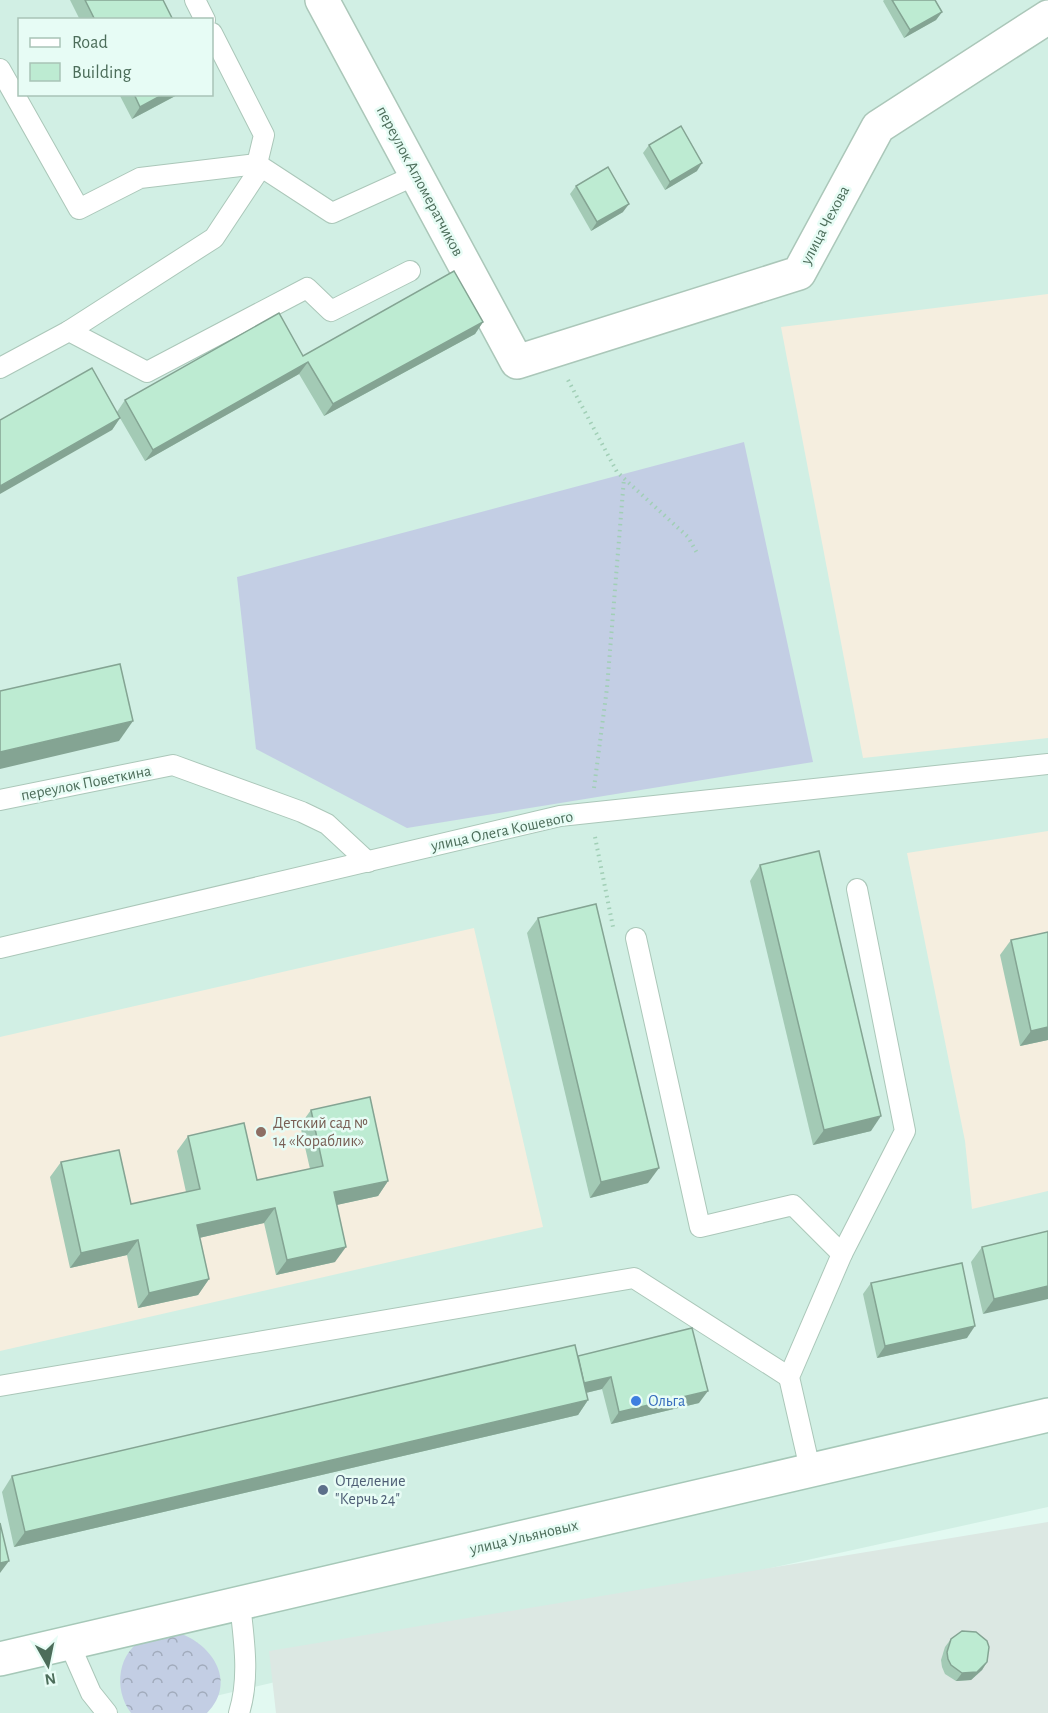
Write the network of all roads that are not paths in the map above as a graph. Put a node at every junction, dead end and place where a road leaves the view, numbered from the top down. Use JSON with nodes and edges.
{"nodes":[{"id":1,"x":195,"y":0,"type":"edge"},
{"id":2,"x":322,"y":0,"type":"edge"},
{"id":3,"x":1048,"y":17,"type":"edge"},
{"id":4,"x":204,"y":18,"type":"edge"},
{"id":5,"x":213,"y":35,"type":"edge"},
{"id":6,"x":0,"y":69,"type":"edge"},
{"id":7,"x":259,"y":165,"type":"junction"},
{"id":8,"x":416,"y":175,"type":"junction"},
{"id":9,"x":410,"y":271,"type":"dead end"},
{"id":10,"x":69,"y":331,"type":"junction"},
{"id":11,"x":517,"y":362,"type":"joint"},
{"id":12,"x":0,"y":368,"type":"edge"},
{"id":13,"x":1048,"y":764,"type":"edge"},
{"id":14,"x":0,"y":800,"type":"edge"},
{"id":15,"x":368,"y":862,"type":"junction"},
{"id":16,"x":857,"y":889,"type":"dead end"},
{"id":17,"x":636,"y":938,"type":"road end"},
{"id":18,"x":0,"y":948,"type":"edge"},
{"id":19,"x":842,"y":1254,"type":"junction"},
{"id":20,"x":789,"y":1377,"type":"junction"},
{"id":21,"x":0,"y":1386,"type":"edge"},
{"id":22,"x":1048,"y":1415,"type":"edge"},
{"id":23,"x":810,"y":1469,"type":"junction"},
{"id":24,"x":240,"y":1604,"type":"junction"},
{"id":25,"x":69,"y":1643,"type":"junction"},
{"id":26,"x":0,"y":1659,"type":"edge"},
{"id":27,"x":107,"y":1713,"type":"edge"},
{"id":28,"x":239,"y":1713,"type":"edge"}],
"edges":[{"from":1,"to":4,"type":"lane"},
{"from":2,"to":8,"type":"street","name":"переулок Агломератчиков"},
{"from":3,"to":11,"type":"street","name":"улица Чехова"},
{"from":5,"to":7,"type":"lane"},
{"from":6,"to":7,"type":"lane"},
{"from":7,"to":8,"type":"lane"},
{"from":7,"to":10,"type":"lane"},
{"from":8,"to":11,"type":"street","name":"переулок Агломератчиков"},
{"from":9,"to":10,"type":"lane"},
{"from":10,"to":12,"type":"lane"},
{"from":13,"to":15,"type":"lane","name":"улица Олега Кошевого"},
{"from":14,"to":15,"type":"lane","name":"переулок Поветкина"},
{"from":15,"to":18,"type":"lane","name":"улица Олега Кошевого"},
{"from":16,"to":19,"type":"lane"},
{"from":17,"to":19,"type":"lane"},
{"from":19,"to":20,"type":"lane"},
{"from":20,"to":21,"type":"lane"},
{"from":20,"to":23,"type":"lane"},
{"from":22,"to":23,"type":"street","name":"улица Ульяновых"},
{"from":23,"to":24,"type":"street","name":"улица Ульяновых"},
{"from":24,"to":25,"type":"street","name":"улица Ульяновых"},
{"from":24,"to":28,"type":"lane"},
{"from":25,"to":26,"type":"street","name":"улица Ульяновых"},
{"from":25,"to":27,"type":"lane"}]}
